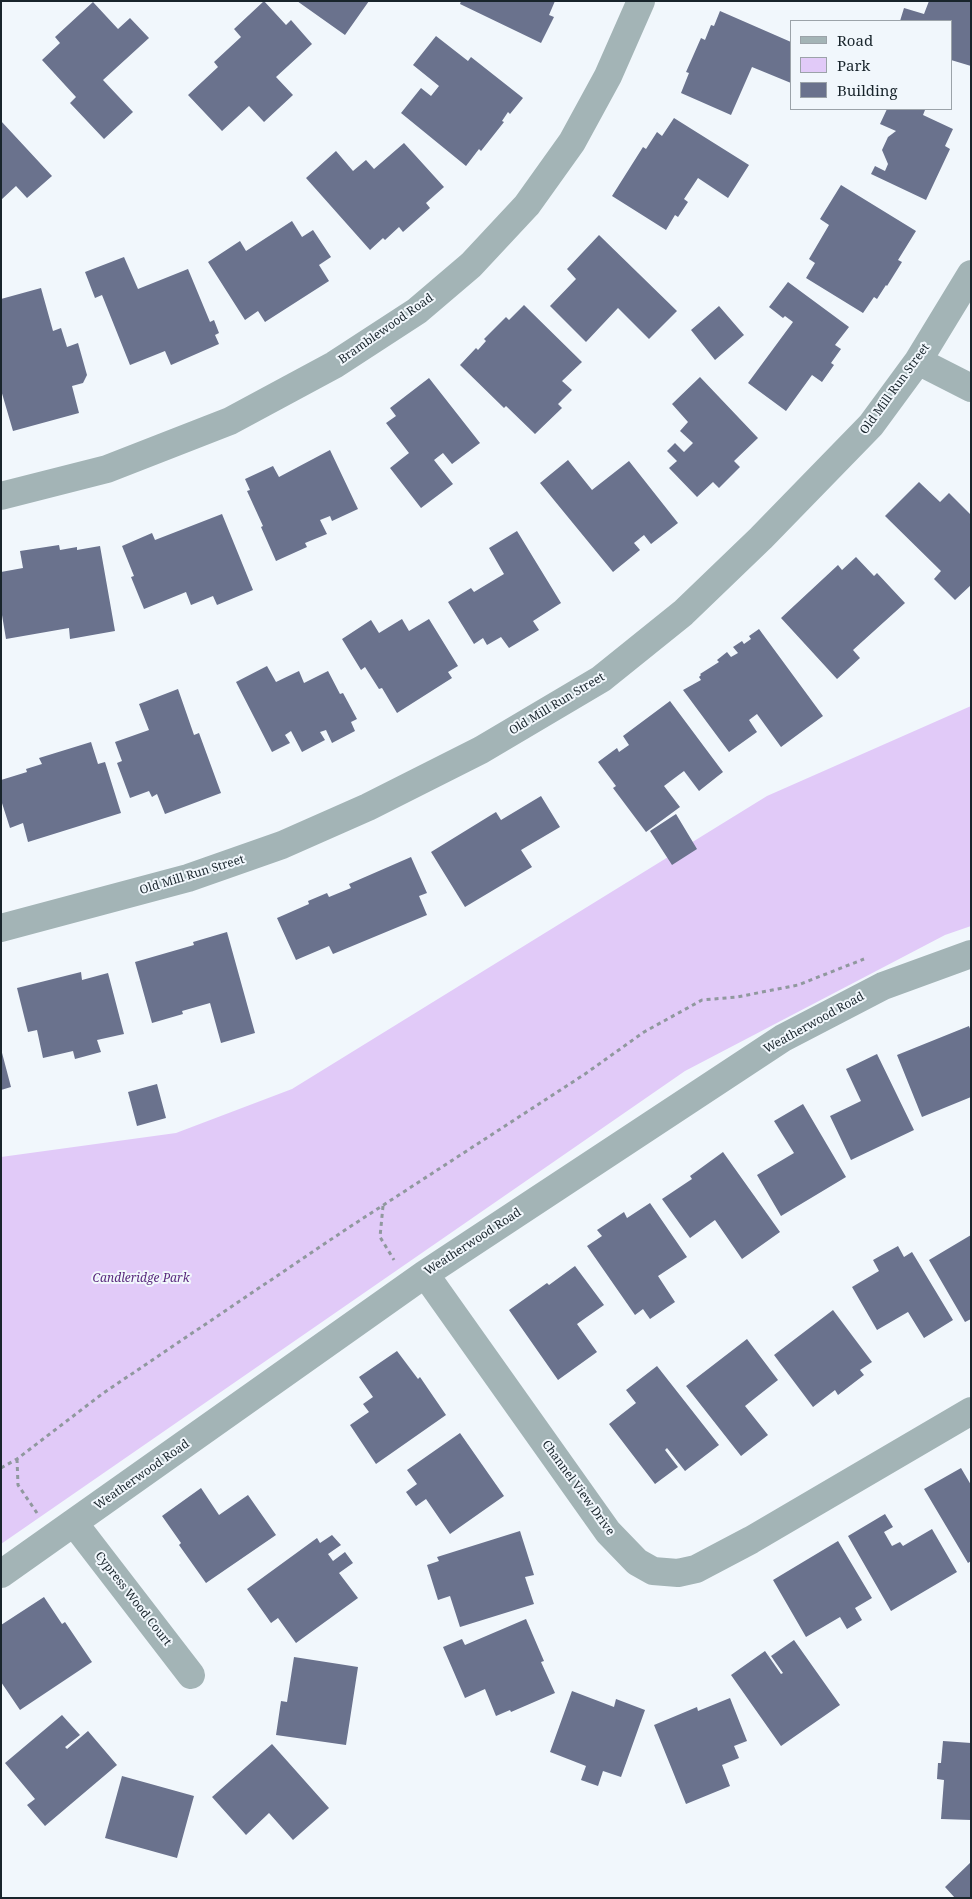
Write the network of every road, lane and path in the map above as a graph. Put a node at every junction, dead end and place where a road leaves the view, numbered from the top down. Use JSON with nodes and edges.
{"nodes":[{"id":1,"x":641,"y":1,"type":"edge"},
{"id":2,"x":971,"y":274,"type":"edge"},
{"id":3,"x":918,"y":361,"type":"junction"},
{"id":4,"x":971,"y":388,"type":"edge"},
{"id":5,"x":1,"y":496,"type":"edge"},
{"id":6,"x":1,"y":928,"type":"edge"},
{"id":7,"x":971,"y":954,"type":"edge"},
{"id":8,"x":871,"y":957,"type":"dead end"},
{"id":9,"x":383,"y":1205,"type":"junction"},
{"id":10,"x":417,"y":1279,"type":"junction"},
{"id":11,"x":971,"y":1411,"type":"edge"},
{"id":12,"x":18,"y":1459,"type":"junction"},
{"id":13,"x":1,"y":1468,"type":"edge"},
{"id":14,"x":64,"y":1530,"type":"junction"},
{"id":15,"x":1,"y":1574,"type":"edge"},
{"id":16,"x":191,"y":1675,"type":"dead end"}],
"edges":[{"from":1,"to":5,"type":"street","name":"Bramblewood Road"},
{"from":2,"to":3,"type":"street","name":"Old Mill Run Street"},
{"from":3,"to":4,"type":"street"},
{"from":3,"to":6,"type":"street","name":"Old Mill Run Street"},
{"from":7,"to":10,"type":"street","name":"Weatherwood Road"},
{"from":8,"to":9,"type":"path"},
{"from":9,"to":10,"type":"path"},
{"from":9,"to":12,"type":"path"},
{"from":10,"to":11,"type":"street","name":"Channel View Drive"},
{"from":10,"to":14,"type":"street","name":"Weatherwood Road"},
{"from":12,"to":13,"type":"path"},
{"from":12,"to":14,"type":"path"},
{"from":14,"to":15,"type":"street","name":"Weatherwood Road"},
{"from":14,"to":16,"type":"street","name":"Cypress Wood Court"}]}
